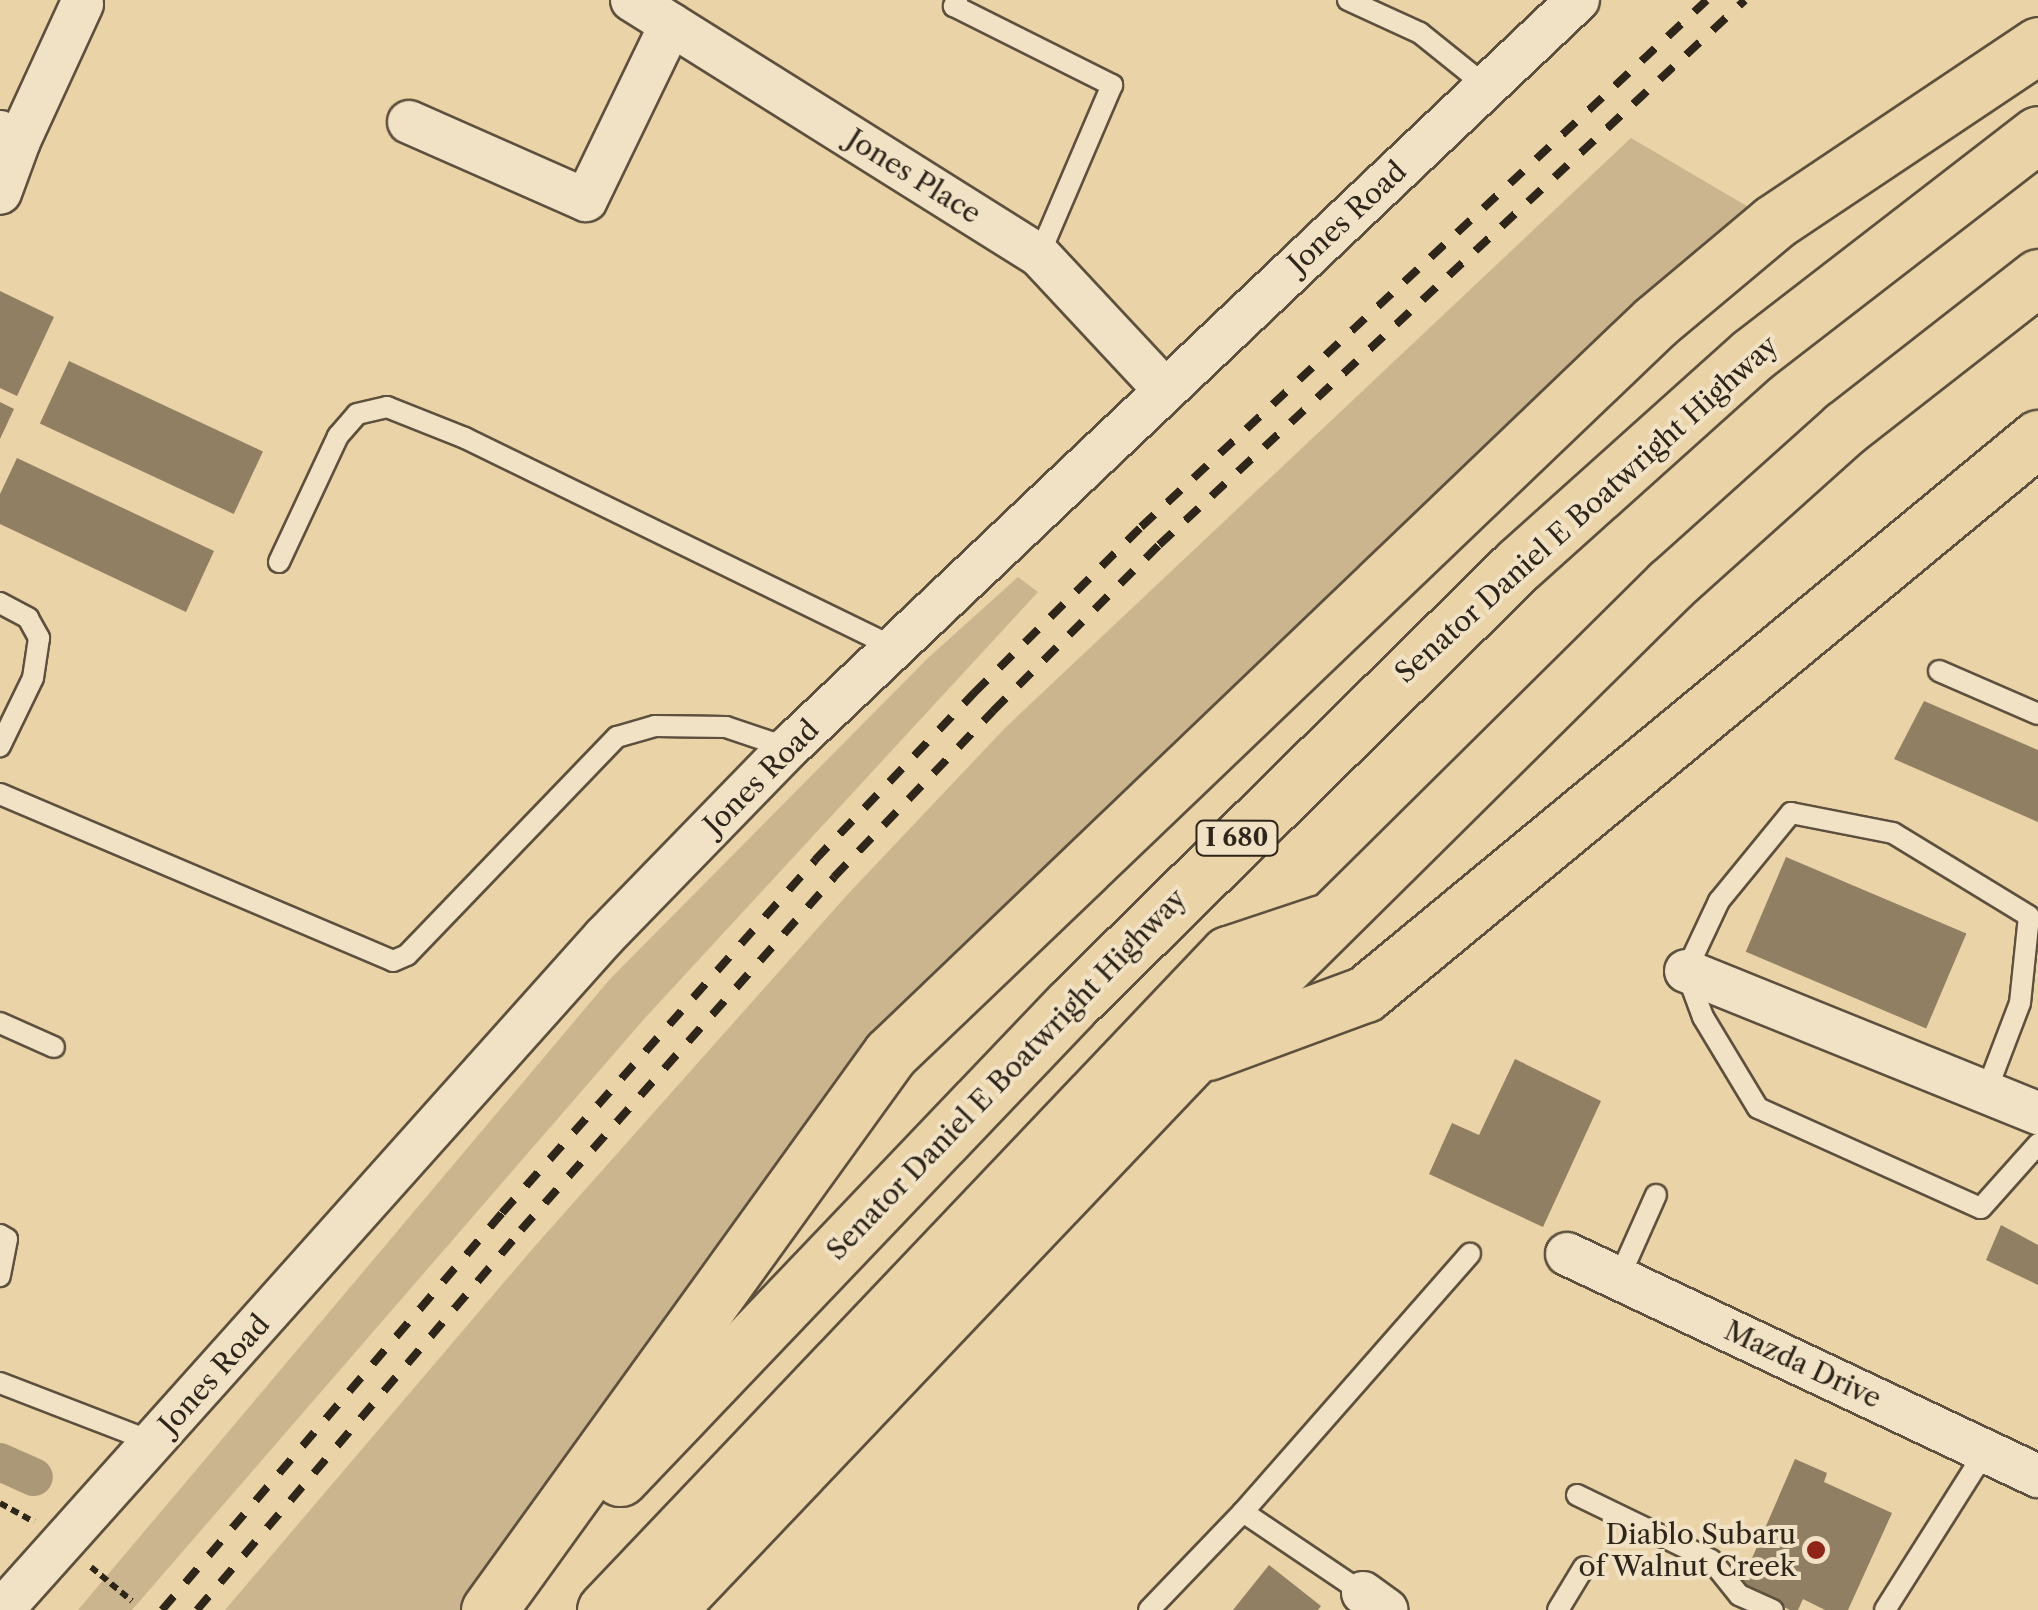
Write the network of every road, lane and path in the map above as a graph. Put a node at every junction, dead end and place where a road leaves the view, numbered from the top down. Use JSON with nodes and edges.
{"nodes":[{"id":1,"x":632,"y":0,"type":"edge"},
{"id":2,"x":957,"y":0,"type":"edge"},
{"id":3,"x":1348,"y":0,"type":"edge"},
{"id":4,"x":1578,"y":0,"type":"edge"},
{"id":5,"x":82,"y":4,"type":"dead end"},
{"id":6,"x":671,"y":24,"type":"junction"},
{"id":7,"x":2038,"y":45,"type":"edge"},
{"id":8,"x":1486,"y":86,"type":"junction"},
{"id":9,"x":410,"y":122,"type":"dead end"},
{"id":10,"x":2038,"y":134,"type":"edge"},
{"id":11,"x":10,"y":136,"type":"edge"},
{"id":12,"x":0,"y":193,"type":"edge"},
{"id":13,"x":1040,"y":255,"type":"junction"},
{"id":14,"x":2038,"y":277,"type":"edge"},
{"id":15,"x":1165,"y":390,"type":"junction"},
{"id":16,"x":2038,"y":438,"type":"edge"},
{"id":17,"x":280,"y":562,"type":"dead end"},
{"id":18,"x":0,"y":603,"type":"edge"},
{"id":19,"x":894,"y":646,"type":"junction"},
{"id":20,"x":1939,"y":671,"type":"dead end"},
{"id":21,"x":2038,"y":714,"type":"edge"},
{"id":22,"x":0,"y":746,"type":"edge"},
{"id":23,"x":788,"y":748,"type":"junction"},
{"id":24,"x":0,"y":794,"type":"edge"},
{"id":25,"x":1333,"y":919,"type":"junction"},
{"id":26,"x":1686,"y":971,"type":"junction"},
{"id":27,"x":0,"y":1022,"type":"edge"},
{"id":28,"x":54,"y":1047,"type":"dead end"},
{"id":29,"x":1192,"y":1058,"type":"junction"},
{"id":30,"x":1986,"y":1092,"type":"junction"},
{"id":31,"x":2038,"y":1113,"type":"edge"},
{"id":32,"x":2038,"y":1144,"type":"edge"},
{"id":33,"x":1656,"y":1194,"type":"dead end"},
{"id":34,"x":0,"y":1235,"type":"edge"},
{"id":35,"x":1470,"y":1254,"type":"dead end"},
{"id":36,"x":1567,"y":1254,"type":"dead end"},
{"id":37,"x":0,"y":1276,"type":"edge"},
{"id":38,"x":1619,"y":1278,"type":"junction"},
{"id":39,"x":0,"y":1383,"type":"edge"},
{"id":40,"x":153,"y":1442,"type":"junction"},
{"id":41,"x":1986,"y":1450,"type":"junction"},
{"id":42,"x":2038,"y":1476,"type":"edge"},
{"id":43,"x":1578,"y":1495,"type":"dead end"},
{"id":44,"x":0,"y":1503,"type":"edge"},
{"id":45,"x":1243,"y":1512,"type":"junction"},
{"id":46,"x":44,"y":1530,"type":"dead end"},
{"id":47,"x":85,"y":1562,"type":"dead end"},
{"id":48,"x":1584,"y":1567,"type":"dead end"},
{"id":49,"x":132,"y":1601,"type":"dead end"},
{"id":50,"x":1374,"y":1602,"type":"edge"},
{"id":51,"x":4,"y":1603,"type":"edge"},
{"id":52,"x":488,"y":1610,"type":"edge"},
{"id":53,"x":500,"y":1610,"type":"edge"},
{"id":54,"x":605,"y":1610,"type":"edge"},
{"id":55,"x":667,"y":1610,"type":"edge"},
{"id":56,"x":1149,"y":1610,"type":"edge"},
{"id":57,"x":1558,"y":1610,"type":"edge"},
{"id":58,"x":1773,"y":1610,"type":"edge"},
{"id":59,"x":1885,"y":1610,"type":"edge"}],
"edges":[{"from":1,"to":6,"type":"street","name":"Jones Place"},
{"from":2,"to":13,"type":"lane"},
{"from":3,"to":8,"type":"lane"},
{"from":4,"to":8,"type":"street","name":"Jones Road"},
{"from":5,"to":11,"type":"street"},
{"from":6,"to":9,"type":"street"},
{"from":6,"to":13,"type":"street","name":"Jones Place"},
{"from":7,"to":52,"type":"highway"},
{"from":8,"to":15,"type":"street","name":"Jones Road"},
{"from":10,"to":53,"type":"highway","name":"Senator Daniel E Boatwright Highway","number":"I 680"},
{"from":11,"to":12,"type":"street"},
{"from":13,"to":15,"type":"street","name":"Jones Place"},
{"from":14,"to":25,"type":"highway"},
{"from":15,"to":19,"type":"street","name":"Jones Road"},
{"from":16,"to":29,"type":"highway"},
{"from":17,"to":19,"type":"lane"},
{"from":18,"to":22,"type":"lane"},
{"from":19,"to":23,"type":"street","name":"Jones Road"},
{"from":20,"to":21,"type":"lane"},
{"from":23,"to":24,"type":"lane"},
{"from":23,"to":40,"type":"street","name":"Jones Road"},
{"from":25,"to":29,"type":"highway"},
{"from":25,"to":54,"type":"highway"},
{"from":26,"to":30,"type":"street"},
{"from":26,"to":30,"type":"lane"},
{"from":26,"to":32,"type":"lane"},
{"from":27,"to":28,"type":"lane"},
{"from":29,"to":55,"type":"highway"},
{"from":30,"to":31,"type":"street"},
{"from":33,"to":38,"type":"lane"},
{"from":34,"to":37,"type":"lane"},
{"from":35,"to":45,"type":"lane"},
{"from":36,"to":38,"type":"street","name":"Mazda Drive"},
{"from":38,"to":41,"type":"street","name":"Mazda Drive"},
{"from":39,"to":40,"type":"lane"},
{"from":40,"to":51,"type":"street","name":"Jones Road"},
{"from":41,"to":42,"type":"street","name":"Mazda Drive"},
{"from":41,"to":59,"type":"lane"},
{"from":43,"to":58,"type":"lane"},
{"from":44,"to":46,"type":"path"},
{"from":45,"to":50,"type":"lane"},
{"from":45,"to":56,"type":"lane"},
{"from":47,"to":49,"type":"path"},
{"from":48,"to":57,"type":"lane"}]}
